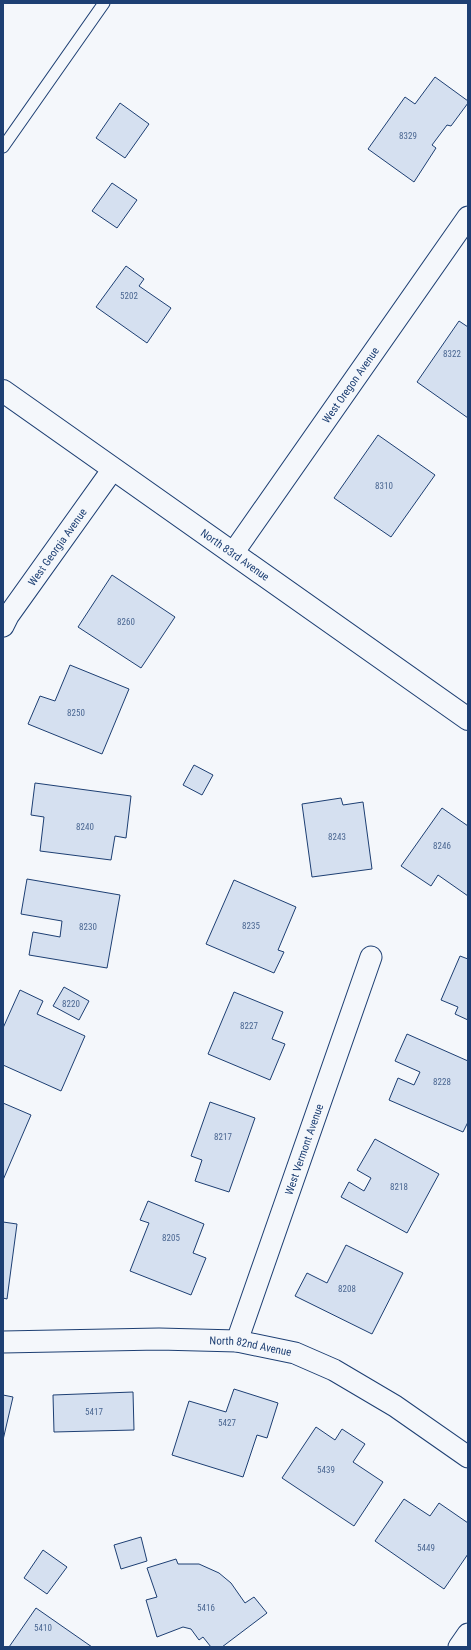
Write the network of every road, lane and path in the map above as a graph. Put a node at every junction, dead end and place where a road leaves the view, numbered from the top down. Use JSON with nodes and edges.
{"nodes":[{"id":1,"x":104,"y":3,"type":"edge"},
{"id":2,"x":3,"y":148,"type":"edge"},
{"id":3,"x":468,"y":217,"type":"edge"},
{"id":4,"x":3,"y":391,"type":"edge"},
{"id":5,"x":113,"y":469,"type":"junction"},
{"id":6,"x":233,"y":553,"type":"junction"},
{"id":7,"x":3,"y":626,"type":"edge"},
{"id":8,"x":468,"y":719,"type":"edge"},
{"id":9,"x":371,"y":957,"type":"dead end"},
{"id":10,"x":237,"y":1341,"type":"junction"},
{"id":11,"x":3,"y":1342,"type":"edge"},
{"id":12,"x":468,"y":1457,"type":"edge"},
{"id":13,"x":468,"y":1634,"type":"edge"},
{"id":14,"x":459,"y":1647,"type":"edge"}],
"edges":[{"from":1,"to":2,"type":"lane"},
{"from":3,"to":6,"type":"street","name":"West Oregon Avenue"},
{"from":4,"to":5,"type":"main road","name":"North 83rd Avenue"},
{"from":5,"to":6,"type":"main road","name":"North 83rd Avenue"},
{"from":5,"to":7,"type":"street","name":"West Georgia Avenue"},
{"from":6,"to":8,"type":"main road","name":"North 83rd Avenue"},
{"from":9,"to":10,"type":"street","name":"West Vermont Avenue"},
{"from":10,"to":11,"type":"street","name":"North 82nd Avenue"},
{"from":10,"to":12,"type":"street","name":"North 82nd Avenue"},
{"from":13,"to":14,"type":"street"}]}
